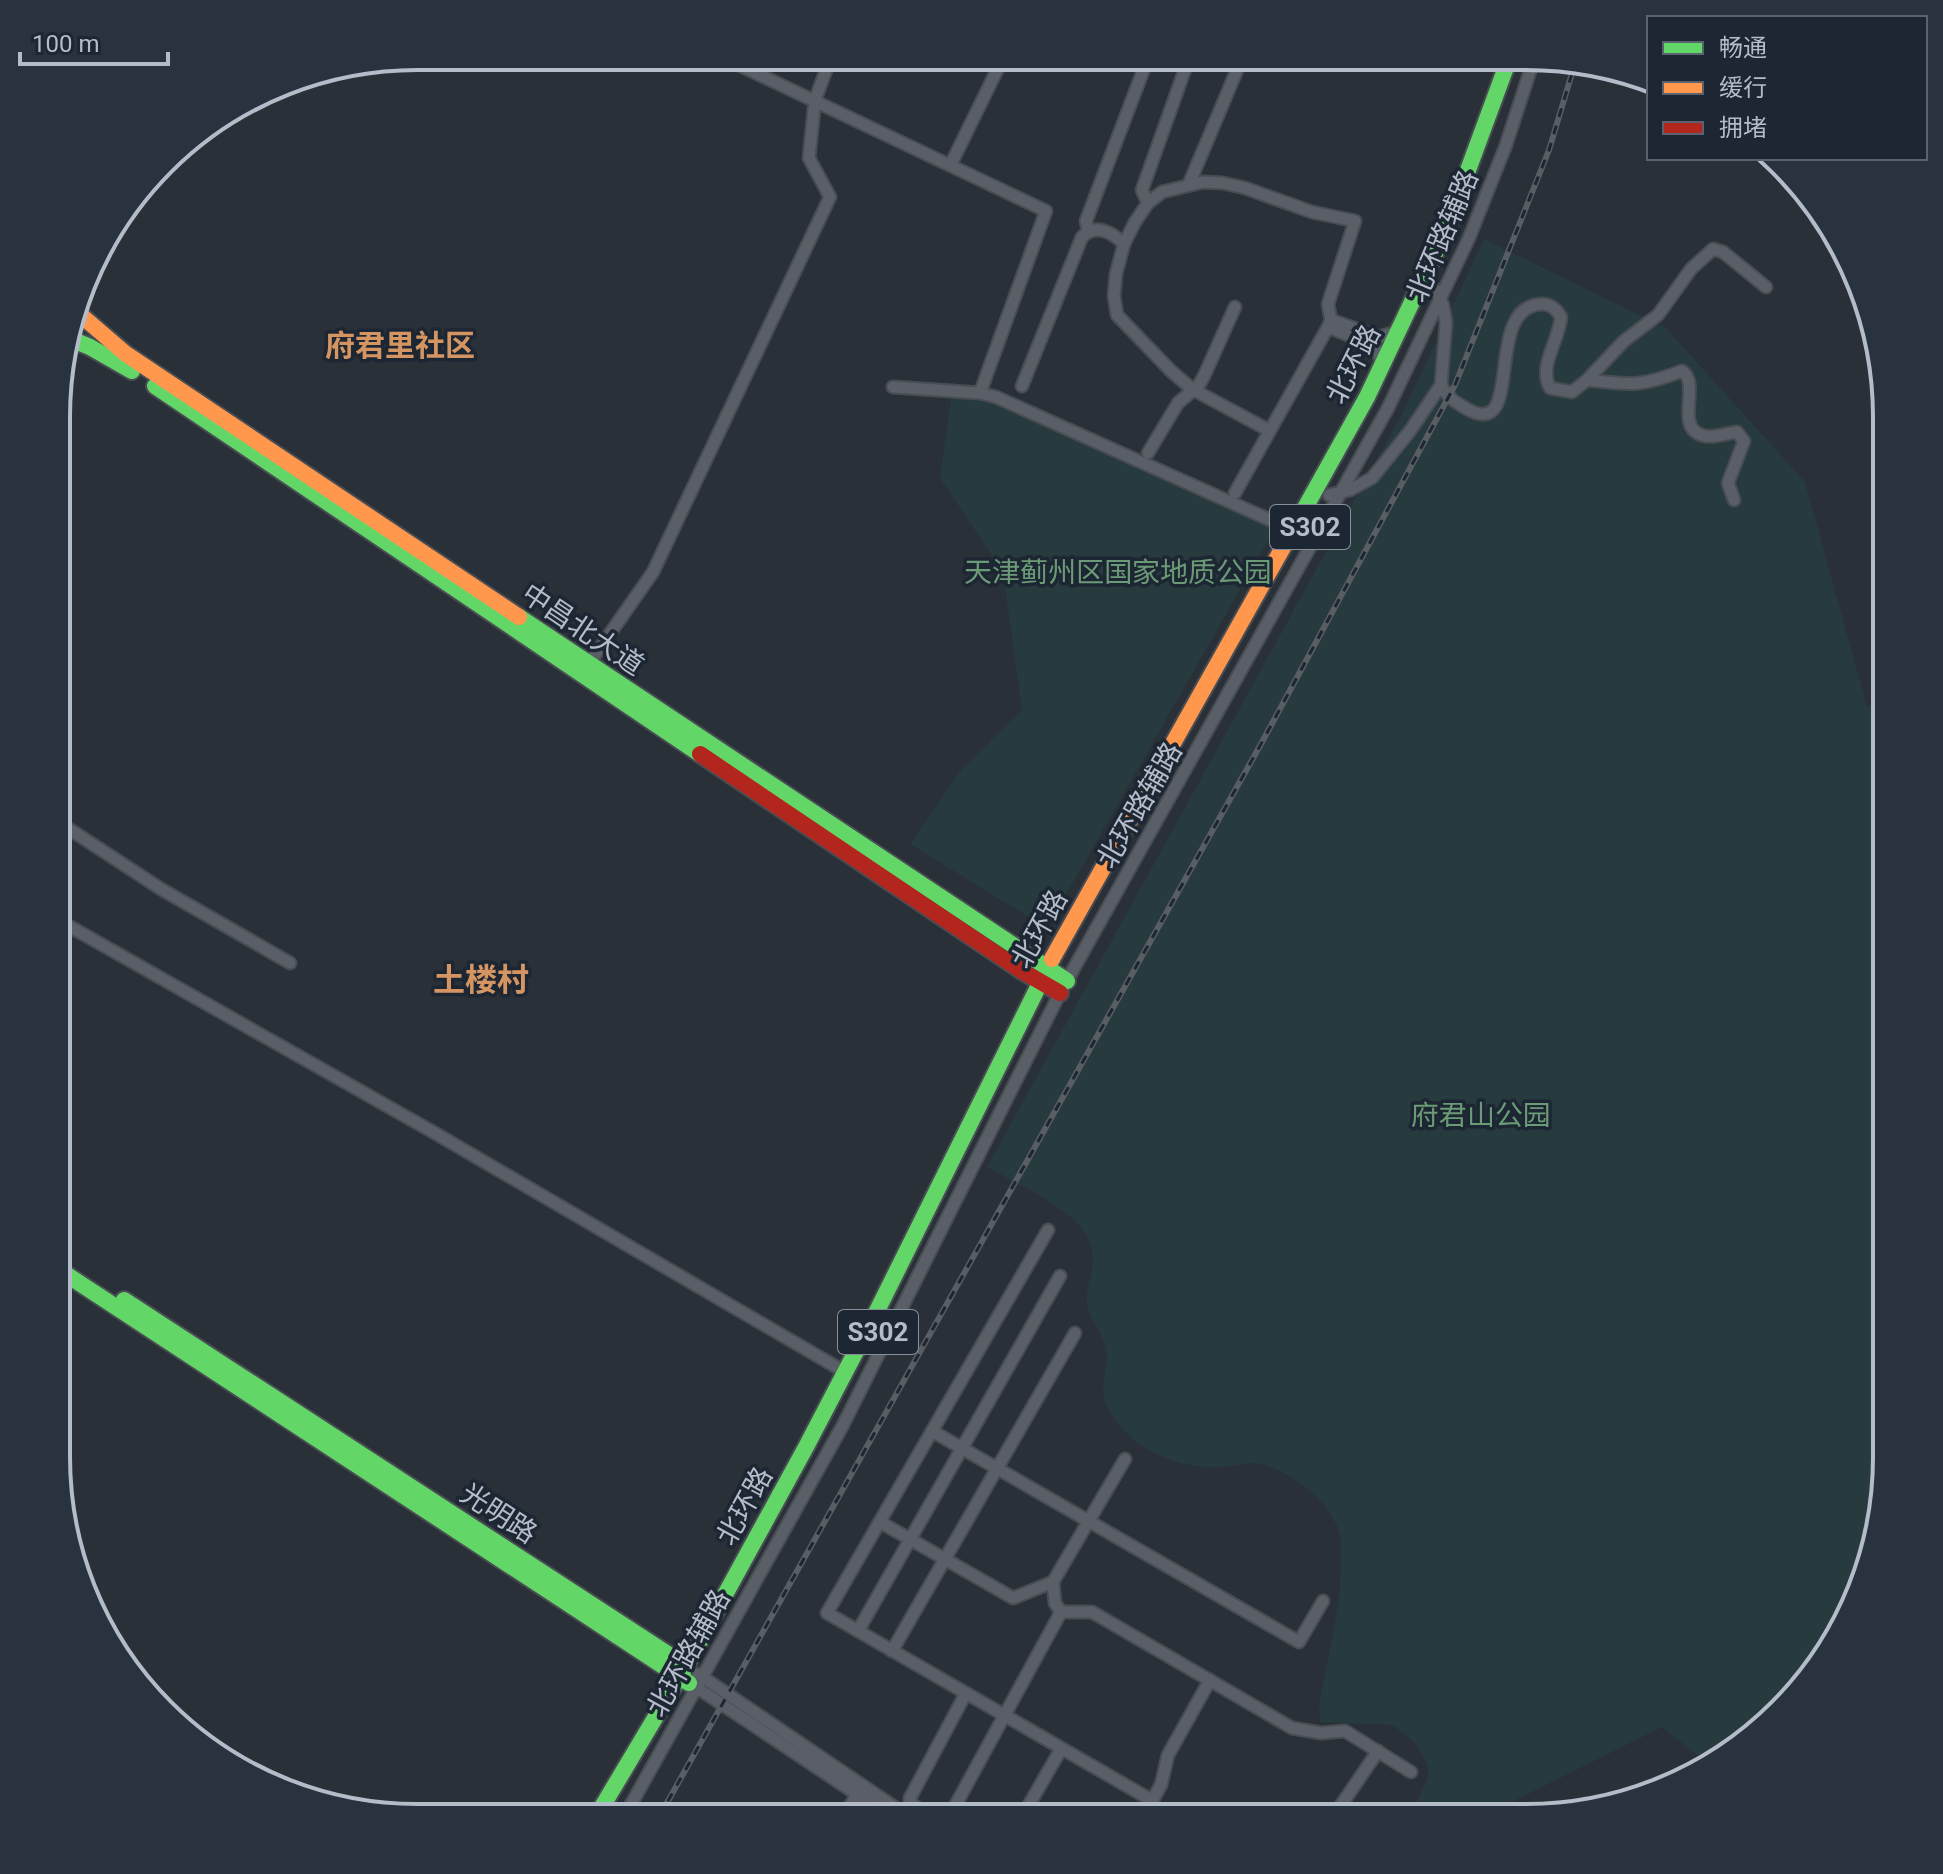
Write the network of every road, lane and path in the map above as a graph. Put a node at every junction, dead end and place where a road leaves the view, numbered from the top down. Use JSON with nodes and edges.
{"nodes":[{"id":1,"x":750,"y":70,"type":"edge"},
{"id":2,"x":826,"y":70,"type":"edge"},
{"id":3,"x":997,"y":70,"type":"edge"},
{"id":4,"x":1143,"y":70,"type":"edge"},
{"id":5,"x":1185,"y":70,"type":"edge"},
{"id":6,"x":1237,"y":70,"type":"dead end"},
{"id":7,"x":1505,"y":70,"type":"edge"},
{"id":8,"x":1517,"y":70,"type":"edge"},
{"id":9,"x":1530,"y":70,"type":"edge"},
{"id":10,"x":815,"y":100,"type":"junction"},
{"id":11,"x":951,"y":164,"type":"junction"},
{"id":12,"x":1189,"y":184,"type":"junction"},
{"id":13,"x":1148,"y":203,"type":"junction"},
{"id":14,"x":1088,"y":230,"type":"junction"},
{"id":15,"x":1124,"y":244,"type":"junction"},
{"id":16,"x":1766,"y":287,"type":"dead end"},
{"id":17,"x":1437,"y":294,"type":"junction"},
{"id":18,"x":1235,"y":307,"type":"dead end"},
{"id":19,"x":85,"y":317,"type":"edge"},
{"id":20,"x":1329,"y":324,"type":"junction"},
{"id":21,"x":1400,"y":330,"type":"junction"},
{"id":22,"x":79,"y":342,"type":"edge"},
{"id":23,"x":1382,"y":367,"type":"junction"},
{"id":24,"x":1587,"y":380,"type":"junction"},
{"id":25,"x":1441,"y":385,"type":"junction"},
{"id":26,"x":1022,"y":386,"type":"dead end"},
{"id":27,"x":893,"y":387,"type":"dead end"},
{"id":28,"x":1192,"y":389,"type":"junction"},
{"id":29,"x":980,"y":393,"type":"junction"},
{"id":30,"x":1448,"y":398,"type":"junction"},
{"id":31,"x":1433,"y":399,"type":"junction"},
{"id":32,"x":1270,"y":431,"type":"junction"},
{"id":33,"x":1148,"y":453,"type":"dead end"},
{"id":34,"x":1235,"y":493,"type":"dead end"},
{"id":35,"x":1336,"y":493,"type":"junction"},
{"id":36,"x":1734,"y":500,"type":"dead end"},
{"id":37,"x":1288,"y":528,"type":"dead end"},
{"id":38,"x":585,"y":669,"type":"junction"},
{"id":39,"x":70,"y":830,"type":"edge"},
{"id":40,"x":70,"y":927,"type":"edge"},
{"id":41,"x":290,"y":963,"type":"dead end"},
{"id":42,"x":1053,"y":981,"type":"junction"},
{"id":43,"x":1048,"y":1230,"type":"dead end"},
{"id":44,"x":70,"y":1264,"type":"edge"},
{"id":45,"x":1060,"y":1276,"type":"dead end"},
{"id":46,"x":70,"y":1277,"type":"edge"},
{"id":47,"x":1075,"y":1333,"type":"dead end"},
{"id":48,"x":845,"y":1372,"type":"junction"},
{"id":49,"x":932,"y":1431,"type":"junction"},
{"id":50,"x":962,"y":1449,"type":"junction"},
{"id":51,"x":1125,"y":1459,"type":"dead end"},
{"id":52,"x":997,"y":1469,"type":"junction"},
{"id":53,"x":1089,"y":1521,"type":"junction"},
{"id":54,"x":880,"y":1522,"type":"junction"},
{"id":55,"x":911,"y":1540,"type":"junction"},
{"id":56,"x":945,"y":1559,"type":"junction"},
{"id":57,"x":1053,"y":1582,"type":"junction"},
{"id":58,"x":1323,"y":1601,"type":"dead end"},
{"id":59,"x":1061,"y":1612,"type":"junction"},
{"id":60,"x":858,"y":1631,"type":"junction"},
{"id":61,"x":892,"y":1651,"type":"junction"},
{"id":62,"x":692,"y":1677,"type":"junction"},
{"id":63,"x":1210,"y":1680,"type":"junction"},
{"id":64,"x":966,"y":1693,"type":"junction"},
{"id":65,"x":1005,"y":1716,"type":"junction"},
{"id":66,"x":1061,"y":1749,"type":"junction"},
{"id":67,"x":1378,"y":1751,"type":"junction"},
{"id":68,"x":1411,"y":1772,"type":"dead end"},
{"id":69,"x":857,"y":1795,"type":"junction"},
{"id":70,"x":1153,"y":1801,"type":"junction"},
{"id":71,"x":605,"y":1804,"type":"edge"},
{"id":72,"x":618,"y":1804,"type":"edge"},
{"id":73,"x":630,"y":1804,"type":"edge"},
{"id":74,"x":851,"y":1804,"type":"edge"},
{"id":75,"x":870,"y":1804,"type":"edge"},
{"id":76,"x":889,"y":1804,"type":"edge"},
{"id":77,"x":912,"y":1804,"type":"edge"},
{"id":78,"x":956,"y":1804,"type":"edge"},
{"id":79,"x":1029,"y":1804,"type":"edge"},
{"id":80,"x":1151,"y":1804,"type":"edge"},
{"id":81,"x":1342,"y":1804,"type":"edge"}],
"edges":[{"from":1,"to":10,"type":"street"},
{"from":2,"to":10,"type":"street"},
{"from":3,"to":11,"type":"street"},
{"from":4,"to":14,"type":"street"},
{"from":5,"to":13,"type":"street"},
{"from":6,"to":12,"type":"street"},
{"from":7,"to":21,"type":"main road","name":"北环路","number":"S302"},
{"from":8,"to":17,"type":"main road","name":"北环路","number":"S302"},
{"from":9,"to":17,"type":"street","name":"北环路辅路"},
{"from":10,"to":11,"type":"street"},
{"from":10,"to":38,"type":"street"},
{"from":11,"to":29,"type":"street"},
{"from":12,"to":13,"type":"street"},
{"from":12,"to":20,"type":"street"},
{"from":13,"to":15,"type":"street"},
{"from":14,"to":15,"type":"street"},
{"from":14,"to":26,"type":"street"},
{"from":15,"to":28,"type":"street"},
{"from":16,"to":24,"type":"street"},
{"from":17,"to":25,"type":"street"},
{"from":17,"to":35,"type":"main road","name":"北环路","number":"S302"},
{"from":18,"to":28,"type":"street"},
{"from":19,"to":38,"type":"main road","name":"中昌北大道"},
{"from":20,"to":21,"type":"street"},
{"from":20,"to":23,"type":"street"},
{"from":20,"to":32,"type":"street"},
{"from":21,"to":23,"type":"main road","name":"北环路","number":"S302"},
{"from":22,"to":38,"type":"main road","name":"中昌北大道"},
{"from":23,"to":42,"type":"main road","name":"北环路","number":"S302"},
{"from":24,"to":30,"type":"street"},
{"from":24,"to":36,"type":"street"},
{"from":25,"to":30,"type":"street"},
{"from":25,"to":31,"type":"street"},
{"from":27,"to":29,"type":"street"},
{"from":28,"to":32,"type":"street"},
{"from":28,"to":33,"type":"street"},
{"from":29,"to":37,"type":"street"},
{"from":30,"to":31,"type":"street"},
{"from":31,"to":35,"type":"street"},
{"from":32,"to":34,"type":"street"},
{"from":35,"to":42,"type":"main road","name":"北环路","number":"S302"},
{"from":38,"to":42,"type":"main road","name":"中昌北大道"},
{"from":39,"to":41,"type":"street"},
{"from":40,"to":48,"type":"street"},
{"from":42,"to":48,"type":"main road","name":"北环路","number":"S302"},
{"from":42,"to":62,"type":"main road","name":"北环路","number":"S302"},
{"from":43,"to":49,"type":"street"},
{"from":44,"to":62,"type":"main road","name":"光明路"},
{"from":45,"to":50,"type":"street"},
{"from":46,"to":62,"type":"main road","name":"光明路"},
{"from":47,"to":52,"type":"street"},
{"from":48,"to":62,"type":"main road","name":"北环路","number":"S302"},
{"from":49,"to":50,"type":"street"},
{"from":49,"to":54,"type":"street"},
{"from":50,"to":52,"type":"street"},
{"from":50,"to":55,"type":"street"},
{"from":51,"to":53,"type":"street"},
{"from":52,"to":53,"type":"street"},
{"from":52,"to":56,"type":"street"},
{"from":53,"to":57,"type":"street"},
{"from":53,"to":58,"type":"street"},
{"from":54,"to":55,"type":"street"},
{"from":54,"to":60,"type":"street"},
{"from":55,"to":56,"type":"street"},
{"from":55,"to":60,"type":"street"},
{"from":56,"to":57,"type":"street"},
{"from":56,"to":61,"type":"street"},
{"from":57,"to":59,"type":"street"},
{"from":59,"to":63,"type":"street"},
{"from":59,"to":65,"type":"street"},
{"from":60,"to":61,"type":"street"},
{"from":61,"to":64,"type":"street"},
{"from":62,"to":69,"type":"street","name":"光明路"},
{"from":62,"to":71,"type":"main road","name":"北环路","number":"S302"},
{"from":62,"to":72,"type":"main road","name":"北环路","number":"S302"},
{"from":62,"to":73,"type":"street","name":"北环路辅路"},
{"from":62,"to":76,"type":"street","name":"光明路"},
{"from":63,"to":67,"type":"street"},
{"from":63,"to":70,"type":"street"},
{"from":64,"to":65,"type":"street"},
{"from":64,"to":77,"type":"street"},
{"from":65,"to":66,"type":"street"},
{"from":65,"to":78,"type":"street"},
{"from":66,"to":70,"type":"street"},
{"from":66,"to":79,"type":"street"},
{"from":67,"to":68,"type":"street"},
{"from":67,"to":81,"type":"street"},
{"from":69,"to":74,"type":"street"},
{"from":69,"to":75,"type":"street","name":"光明路"},
{"from":70,"to":80,"type":"street"}]}
